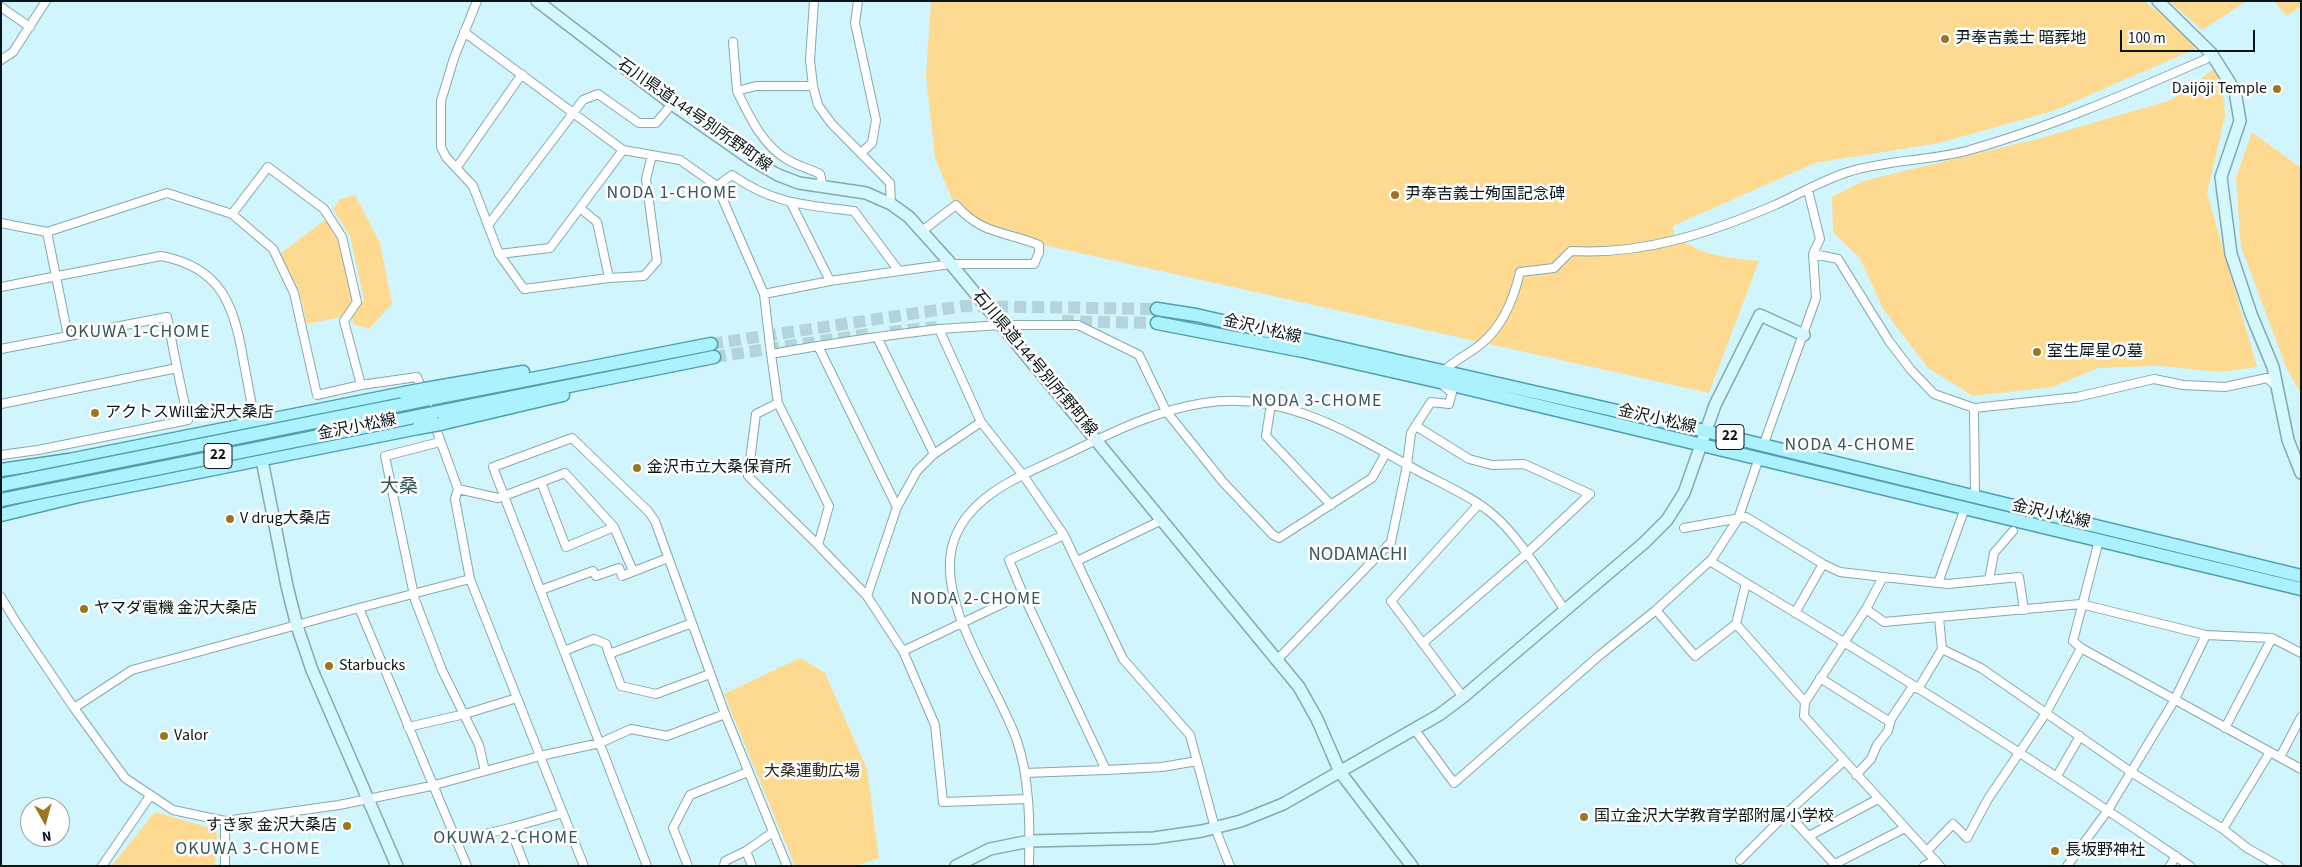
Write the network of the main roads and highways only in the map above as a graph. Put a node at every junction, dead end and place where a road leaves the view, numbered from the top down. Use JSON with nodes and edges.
{"nodes":[{"id":1,"x":1157,"y":309,"type":"tunnel mouth"},
{"id":2,"x":1157,"y":323,"type":"tunnel mouth"},
{"id":3,"x":711,"y":344,"type":"tunnel mouth"},
{"id":4,"x":714,"y":357,"type":"tunnel mouth"},
{"id":5,"x":1442,"y":377,"type":"junction"},
{"id":6,"x":427,"y":394,"type":"junction"},
{"id":7,"x":437,"y":418,"type":"junction"},
{"id":8,"x":1761,"y":452,"type":"junction"},
{"id":9,"x":69,"y":460,"type":"junction"},
{"id":10,"x":1,"y":470,"type":"edge"},
{"id":11,"x":1,"y":475,"type":"edge"},
{"id":12,"x":1,"y":485,"type":"edge"},
{"id":13,"x":79,"y":496,"type":"junction"},
{"id":14,"x":1,"y":500,"type":"edge"},
{"id":15,"x":1,"y":510,"type":"edge"},
{"id":16,"x":1,"y":515,"type":"edge"},
{"id":17,"x":2301,"y":576,"type":"edge"},
{"id":18,"x":2301,"y":589,"type":"edge"}],
"edges":[{"from":1,"to":5,"type":"main road","name":"金沢小松線","number":"22"},
{"from":2,"to":5,"type":"main road","name":"金沢小松線","number":"22"},
{"from":3,"to":6,"type":"main road","name":"金沢小松線","number":"22"},
{"from":4,"to":7,"type":"main road","name":"金沢小松線","number":"22"},
{"from":5,"to":8,"type":"main road","name":"金沢小松線","number":"22"},
{"from":5,"to":8,"type":"main road","name":"金沢小松線","number":"22"},
{"from":6,"to":9,"type":"main road","number":"22","bridge":true},
{"from":6,"to":12,"type":"main road","name":"金沢小松線","number":"22","bridge":true},
{"from":7,"to":13,"type":"main road","number":"22","bridge":true},
{"from":7,"to":14,"type":"main road","name":"金沢小松線","number":"22","bridge":true},
{"from":8,"to":17,"type":"main road","name":"金沢小松線","number":"22"},
{"from":8,"to":18,"type":"main road","name":"金沢小松線","number":"22"},
{"from":9,"to":10,"type":"main road","number":"22"},
{"from":9,"to":11,"type":"main road","number":"22"},
{"from":13,"to":15,"type":"main road","number":"22"},
{"from":13,"to":16,"type":"main road","number":"22"}]}
